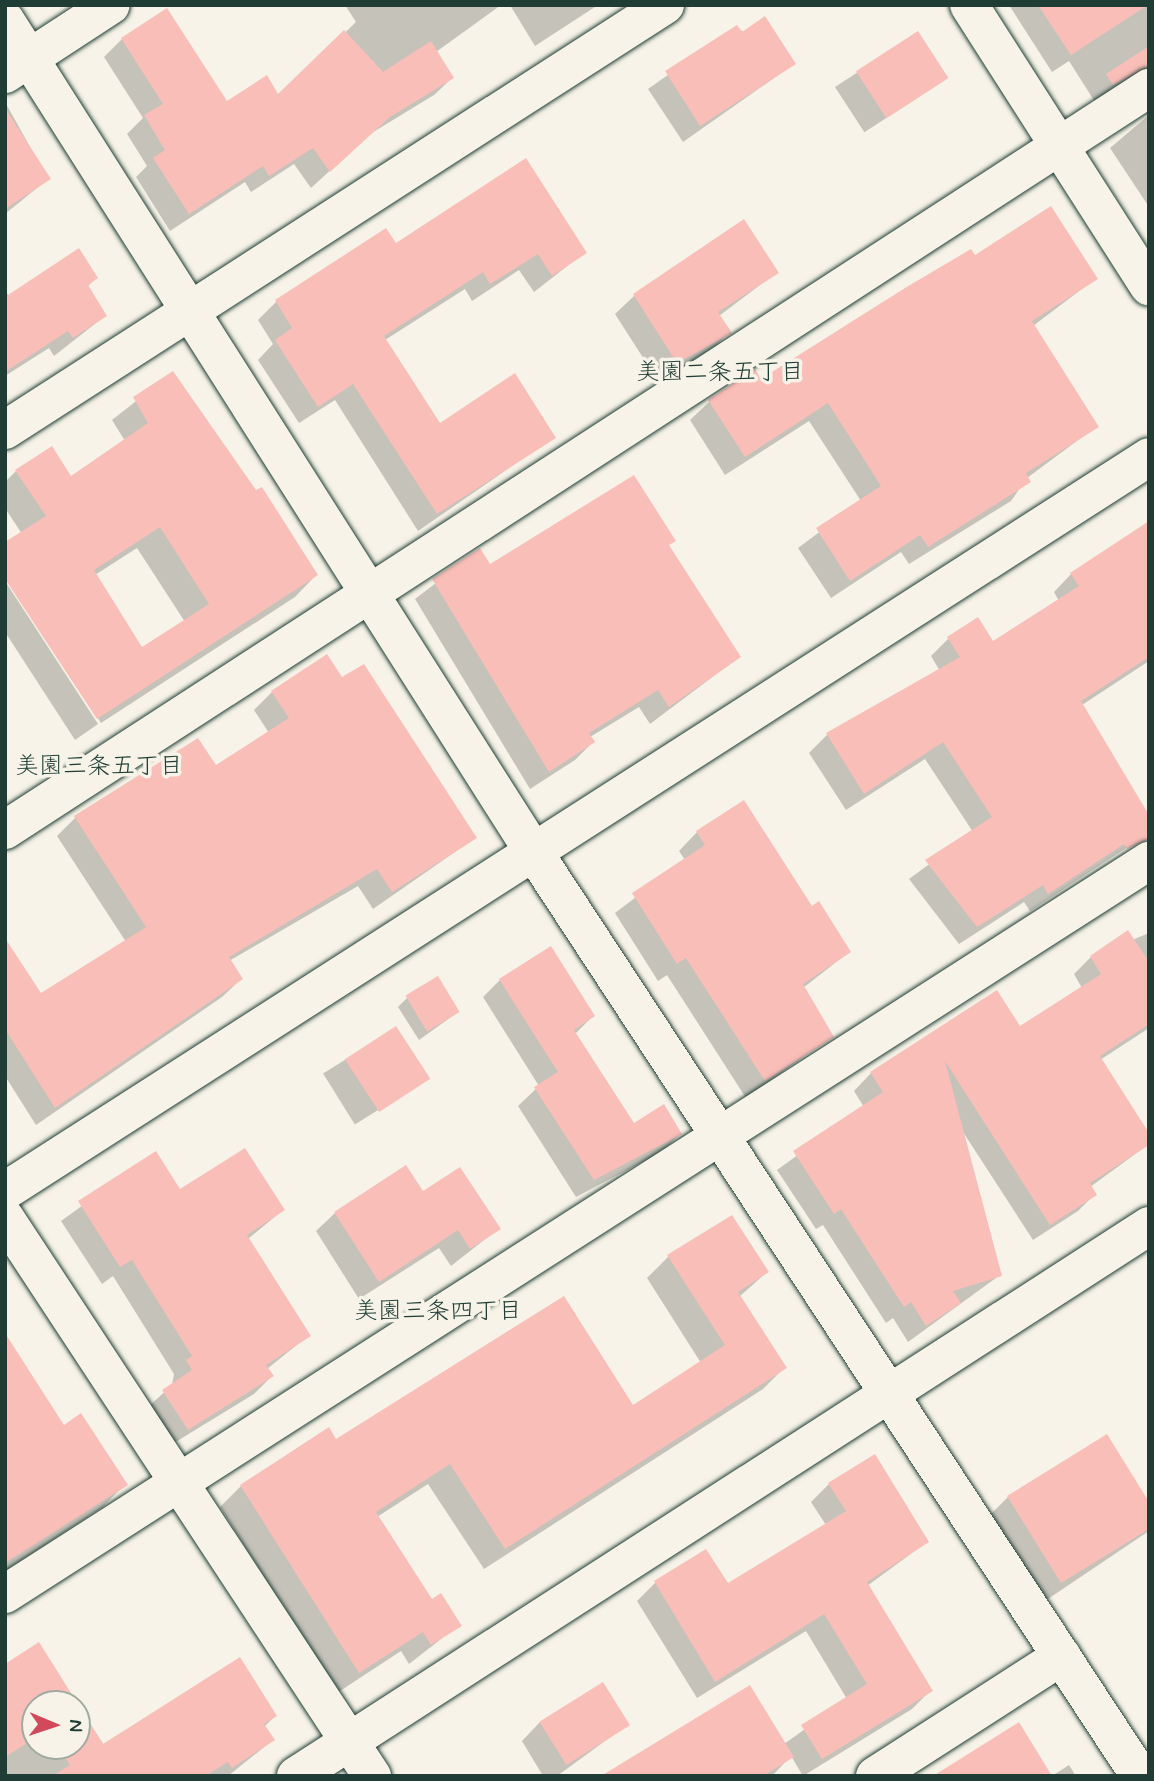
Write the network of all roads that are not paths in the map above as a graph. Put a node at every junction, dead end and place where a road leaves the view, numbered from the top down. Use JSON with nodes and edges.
{"nodes":[{"id":1,"x":111,"y":5,"type":"edge"},
{"id":2,"x":665,"y":5,"type":"edge"},
{"id":3,"x":969,"y":5,"type":"edge"},
{"id":4,"x":5,"y":20,"type":"edge"},
{"id":5,"x":18,"y":66,"type":"edge"},
{"id":6,"x":1149,"y":88,"type":"edge"},
{"id":7,"x":1060,"y":146,"type":"junction"},
{"id":8,"x":1149,"y":286,"type":"edge"},
{"id":9,"x":193,"y":311,"type":"junction"},
{"id":10,"x":5,"y":430,"type":"edge"},
{"id":11,"x":1149,"y":457,"type":"edge"},
{"id":12,"x":370,"y":592,"type":"junction"},
{"id":13,"x":5,"y":830,"type":"edge"},
{"id":14,"x":531,"y":848,"type":"junction"},
{"id":15,"x":1149,"y":862,"type":"edge"},
{"id":16,"x":722,"y":1139,"type":"junction"},
{"id":17,"x":5,"y":1191,"type":"edge"},
{"id":18,"x":5,"y":1218,"type":"edge"},
{"id":19,"x":1149,"y":1226,"type":"edge"},
{"id":20,"x":887,"y":1392,"type":"junction"},
{"id":21,"x":181,"y":1479,"type":"junction"},
{"id":22,"x":5,"y":1594,"type":"edge"},
{"id":23,"x":1062,"y":1656,"type":"junction"},
{"id":24,"x":350,"y":1741,"type":"junction"},
{"id":25,"x":296,"y":1776,"type":"edge"},
{"id":26,"x":372,"y":1776,"type":"edge"},
{"id":27,"x":875,"y":1776,"type":"edge"},
{"id":28,"x":1140,"y":1776,"type":"edge"}],
"edges":[{"from":1,"to":5,"type":"street"},
{"from":2,"to":9,"type":"street"},
{"from":3,"to":7,"type":"street"},
{"from":4,"to":5,"type":"street"},
{"from":5,"to":9,"type":"street"},
{"from":6,"to":7,"type":"street"},
{"from":7,"to":8,"type":"street"},
{"from":7,"to":12,"type":"street"},
{"from":9,"to":10,"type":"street"},
{"from":9,"to":12,"type":"street"},
{"from":11,"to":14,"type":"street"},
{"from":12,"to":13,"type":"street"},
{"from":12,"to":14,"type":"street"},
{"from":14,"to":16,"type":"street"},
{"from":14,"to":17,"type":"street"},
{"from":15,"to":16,"type":"street"},
{"from":16,"to":20,"type":"street"},
{"from":16,"to":21,"type":"street"},
{"from":18,"to":21,"type":"street"},
{"from":19,"to":20,"type":"street"},
{"from":20,"to":23,"type":"street"},
{"from":20,"to":24,"type":"street"},
{"from":21,"to":22,"type":"street"},
{"from":21,"to":24,"type":"street"},
{"from":23,"to":27,"type":"street"},
{"from":23,"to":28,"type":"street"},
{"from":24,"to":25,"type":"street"},
{"from":24,"to":26,"type":"street"}]}
